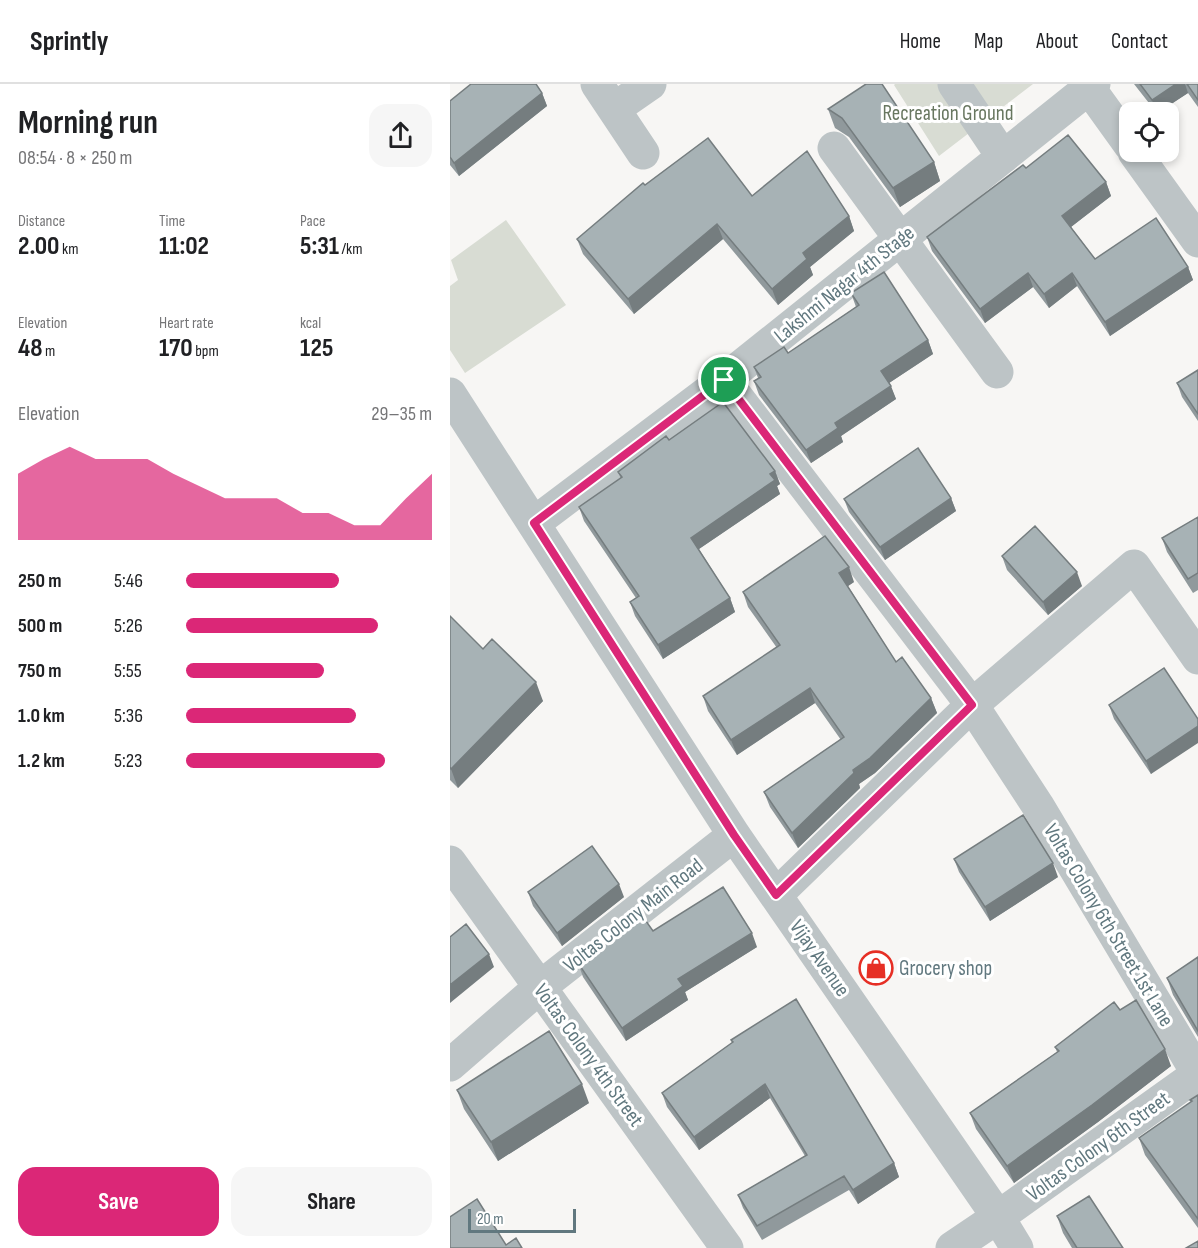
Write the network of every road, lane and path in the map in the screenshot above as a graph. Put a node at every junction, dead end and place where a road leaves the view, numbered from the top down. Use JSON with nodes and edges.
{"nodes":[{"id":1,"x":650,"y":84,"type":"edge"},
{"id":2,"x":954,"y":84,"type":"edge"},
{"id":3,"x":1092,"y":86,"type":"edge"},
{"id":4,"x":605,"y":97,"type":"edge"},
{"id":5,"x":1119,"y":128,"type":"edge"},
{"id":6,"x":834,"y":148,"type":"dead end"},
{"id":7,"x":643,"y":153,"type":"dead end"},
{"id":8,"x":1003,"y":157,"type":"junction"},
{"id":9,"x":1141,"y":162,"type":"edge"},
{"id":10,"x":900,"y":238,"type":"junction"},
{"id":11,"x":1198,"y":242,"type":"edge"},
{"id":12,"x":997,"y":372,"type":"dead end"},
{"id":13,"x":724,"y":380,"type":"junction"},
{"id":14,"x":450,"y":394,"type":"edge"},
{"id":15,"x":534,"y":523,"type":"junction"},
{"id":16,"x":1189,"y":625,"type":"edge"},
{"id":17,"x":1198,"y":658,"type":"edge"},
{"id":18,"x":972,"y":705,"type":"junction"},
{"id":19,"x":734,"y":835,"type":"junction"},
{"id":20,"x":450,"y":862,"type":"edge"},
{"id":21,"x":776,"y":895,"type":"junction"},
{"id":22,"x":540,"y":987,"type":"junction"},
{"id":23,"x":450,"y":1065,"type":"edge"},
{"id":24,"x":1198,"y":1074,"type":"edge"},
{"id":25,"x":998,"y":1217,"type":"junction"},
{"id":26,"x":727,"y":1248,"type":"edge"},
{"id":27,"x":952,"y":1248,"type":"edge"},
{"id":28,"x":1017,"y":1248,"type":"edge"}],
"edges":[{"from":1,"to":4,"type":"street"},
{"from":2,"to":8,"type":"street"},
{"from":3,"to":5,"type":"street"},
{"from":3,"to":8,"type":"street","name":"Lakshmi Nagar 4th Stage"},
{"from":4,"to":7,"type":"street"},
{"from":6,"to":10,"type":"street"},
{"from":8,"to":10,"type":"street","name":"Lakshmi Nagar 4th Stage"},
{"from":9,"to":11,"type":"street"},
{"from":10,"to":12,"type":"street"},
{"from":10,"to":13,"type":"street","name":"Lakshmi Nagar 4th Stage"},
{"from":13,"to":15,"type":"street","name":"Lakshmi Nagar 4th Stage"},
{"from":13,"to":18,"type":"street","name":"Voltas Colony 6th Street 1st Lane"},
{"from":14,"to":15,"type":"street","name":"Vijay Avenue"},
{"from":15,"to":19,"type":"street","name":"Vijay Avenue"},
{"from":16,"to":17,"type":"street"},
{"from":16,"to":18,"type":"street"},
{"from":18,"to":21,"type":"street"},
{"from":18,"to":24,"type":"street","name":"Voltas Colony 6th Street 1st Lane"},
{"from":19,"to":21,"type":"street","name":"Vijay Avenue"},
{"from":19,"to":22,"type":"street","name":"Voltas Colony Main Road"},
{"from":20,"to":22,"type":"street","name":"Voltas Colony 4th Street"},
{"from":21,"to":25,"type":"street","name":"Vijay Avenue"},
{"from":22,"to":23,"type":"street","name":"Voltas Colony Main Road"},
{"from":22,"to":26,"type":"street","name":"Voltas Colony 4th Street"},
{"from":24,"to":25,"type":"street","name":"Voltas Colony 6th Street"},
{"from":25,"to":27,"type":"street"},
{"from":25,"to":28,"type":"street","name":"Vijay Avenue"}]}
